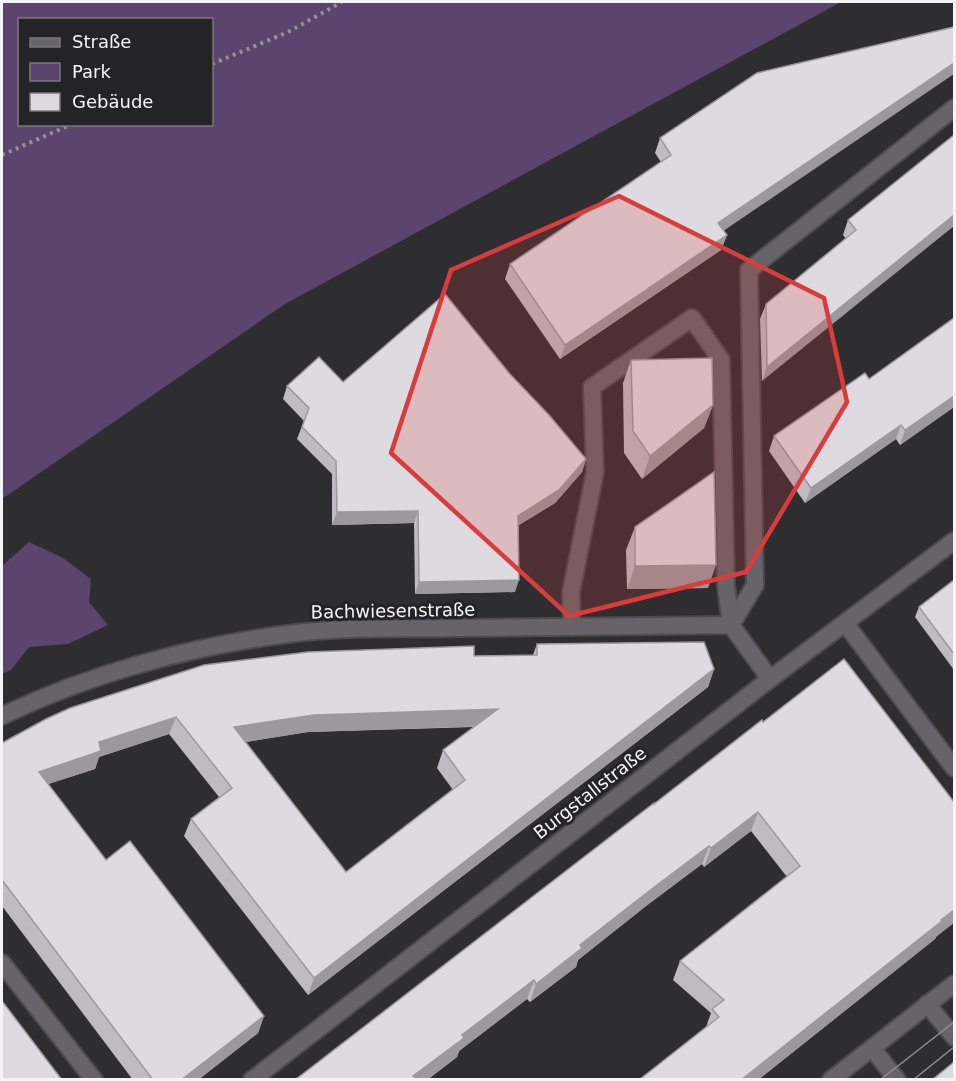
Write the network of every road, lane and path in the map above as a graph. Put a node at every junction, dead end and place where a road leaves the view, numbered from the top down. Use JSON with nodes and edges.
{"nodes":[{"id":1,"x":342,"y":2,"type":"edge"},
{"id":2,"x":213,"y":64,"type":"edge"},
{"id":3,"x":954,"y":108,"type":"edge"},
{"id":4,"x":67,"y":126,"type":"edge"},
{"id":5,"x":2,"y":155,"type":"edge"},
{"id":6,"x":954,"y":541,"type":"edge"},
{"id":7,"x":845,"y":623,"type":"junction"},
{"id":8,"x":731,"y":625,"type":"junction"},
{"id":9,"x":572,"y":627,"type":"junction"},
{"id":10,"x":770,"y":679,"type":"junction"},
{"id":11,"x":2,"y":716,"type":"edge"},
{"id":12,"x":954,"y":768,"type":"edge"},
{"id":13,"x":2,"y":963,"type":"edge"},
{"id":14,"x":954,"y":984,"type":"edge"},
{"id":15,"x":927,"y":1005,"type":"junction"},
{"id":16,"x":954,"y":1038,"type":"edge"},
{"id":17,"x":872,"y":1048,"type":"junction"},
{"id":18,"x":833,"y":1079,"type":"edge"},
{"id":19,"x":94,"y":1080,"type":"edge"},
{"id":20,"x":252,"y":1080,"type":"edge"},
{"id":21,"x":897,"y":1080,"type":"edge"}],
"edges":[{"from":1,"to":2,"type":"path"},
{"from":3,"to":8,"type":"street"},
{"from":4,"to":5,"type":"path"},
{"from":6,"to":7,"type":"street","name":"Burgstallstraße"},
{"from":7,"to":10,"type":"street","name":"Burgstallstraße"},
{"from":7,"to":12,"type":"street"},
{"from":8,"to":9,"type":"street","name":"Bachwiesenstraße"},
{"from":8,"to":9,"type":"street"},
{"from":8,"to":10,"type":"street"},
{"from":9,"to":11,"type":"street","name":"Bachwiesenstraße"},
{"from":10,"to":20,"type":"street","name":"Burgstallstraße"},
{"from":13,"to":19,"type":"street"},
{"from":14,"to":15,"type":"street"},
{"from":15,"to":16,"type":"street"},
{"from":15,"to":17,"type":"street"},
{"from":17,"to":18,"type":"street"},
{"from":17,"to":21,"type":"street"}]}
